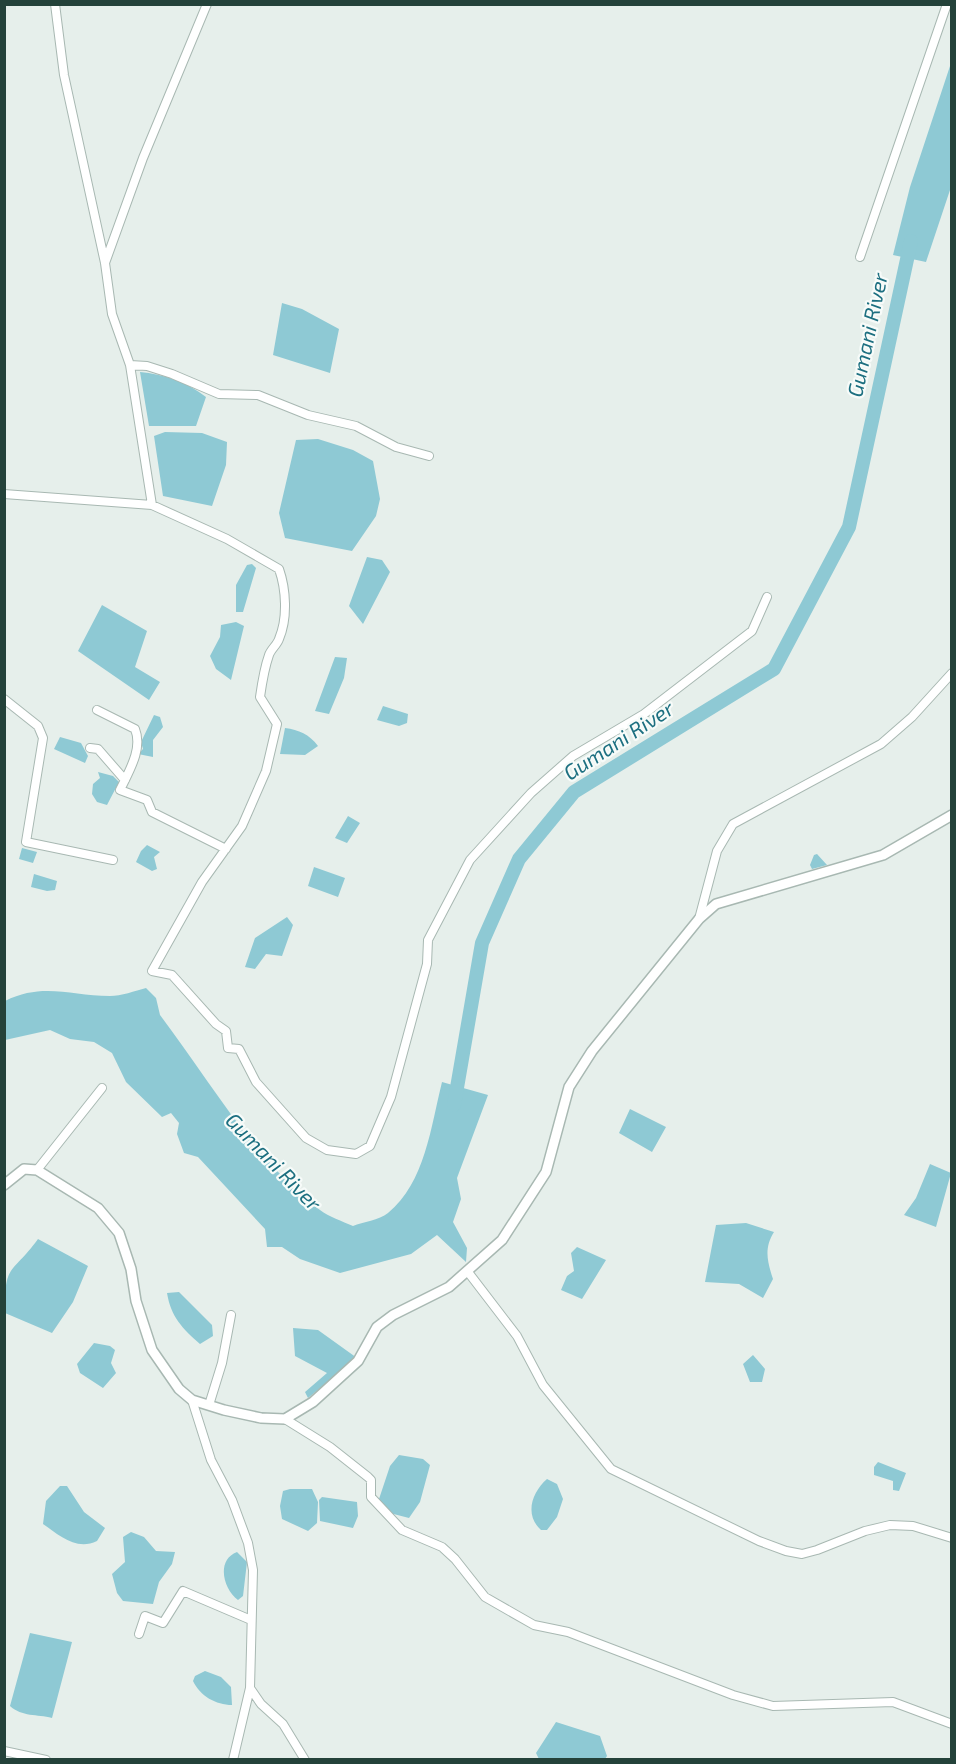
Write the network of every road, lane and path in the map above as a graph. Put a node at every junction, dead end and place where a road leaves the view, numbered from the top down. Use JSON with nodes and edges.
{"nodes":[{"id":1,"x":55,"y":4,"type":"edge"},
{"id":2,"x":207,"y":4,"type":"edge"},
{"id":3,"x":947,"y":4,"type":"edge"},
{"id":4,"x":860,"y":257,"type":"dead end"},
{"id":5,"x":105,"y":263,"type":"junction"},
{"id":6,"x":130,"y":365,"type":"junction"},
{"id":7,"x":429,"y":456,"type":"dead end"},
{"id":8,"x":4,"y":494,"type":"edge"},
{"id":9,"x":152,"y":505,"type":"junction"},
{"id":10,"x":767,"y":597,"type":"dead end"},
{"id":11,"x":951,"y":673,"type":"edge"},
{"id":12,"x":4,"y":699,"type":"edge"},
{"id":13,"x":97,"y":710,"type":"dead end"},
{"id":14,"x":90,"y":748,"type":"dead end"},
{"id":15,"x":125,"y":780,"type":"junction"},
{"id":16,"x":949,"y":820,"type":"edge"},
{"id":17,"x":226,"y":849,"type":"junction"},
{"id":18,"x":113,"y":860,"type":"dead end"},
{"id":19,"x":699,"y":919,"type":"junction"},
{"id":20,"x":102,"y":1088,"type":"dead end"},
{"id":21,"x":38,"y":1170,"type":"junction"},
{"id":22,"x":4,"y":1185,"type":"edge"},
{"id":23,"x":468,"y":1272,"type":"junction"},
{"id":24,"x":231,"y":1315,"type":"dead end"},
{"id":25,"x":192,"y":1400,"type":"junction"},
{"id":26,"x":209,"y":1405,"type":"junction"},
{"id":27,"x":285,"y":1419,"type":"junction"},
{"id":28,"x":951,"y":1538,"type":"edge"},
{"id":29,"x":251,"y":1620,"type":"junction"},
{"id":30,"x":139,"y":1634,"type":"dead end"},
{"id":31,"x":250,"y":1688,"type":"junction"},
{"id":32,"x":951,"y":1724,"type":"edge"},
{"id":33,"x":4,"y":1751,"type":"edge"},
{"id":34,"x":46,"y":1760,"type":"edge"},
{"id":35,"x":233,"y":1760,"type":"edge"},
{"id":36,"x":305,"y":1760,"type":"edge"}],
"edges":[{"from":1,"to":5,"type":"street"},
{"from":2,"to":5,"type":"street"},
{"from":3,"to":4,"type":"street"},
{"from":5,"to":6,"type":"street"},
{"from":6,"to":7,"type":"street"},
{"from":6,"to":9,"type":"street"},
{"from":8,"to":9,"type":"street"},
{"from":9,"to":17,"type":"street"},
{"from":10,"to":17,"type":"street"},
{"from":11,"to":19,"type":"street"},
{"from":12,"to":18,"type":"street"},
{"from":13,"to":15,"type":"street"},
{"from":14,"to":15,"type":"street"},
{"from":15,"to":17,"type":"street"},
{"from":16,"to":19,"type":"street"},
{"from":19,"to":23,"type":"street"},
{"from":20,"to":21,"type":"street"},
{"from":21,"to":22,"type":"street"},
{"from":21,"to":25,"type":"street"},
{"from":23,"to":27,"type":"street"},
{"from":23,"to":28,"type":"street"},
{"from":24,"to":26,"type":"street"},
{"from":25,"to":26,"type":"street"},
{"from":25,"to":29,"type":"street"},
{"from":26,"to":27,"type":"street"},
{"from":27,"to":32,"type":"street"},
{"from":29,"to":30,"type":"street"},
{"from":29,"to":31,"type":"street"},
{"from":31,"to":35,"type":"street"},
{"from":31,"to":36,"type":"street"},
{"from":33,"to":34,"type":"street"}]}
